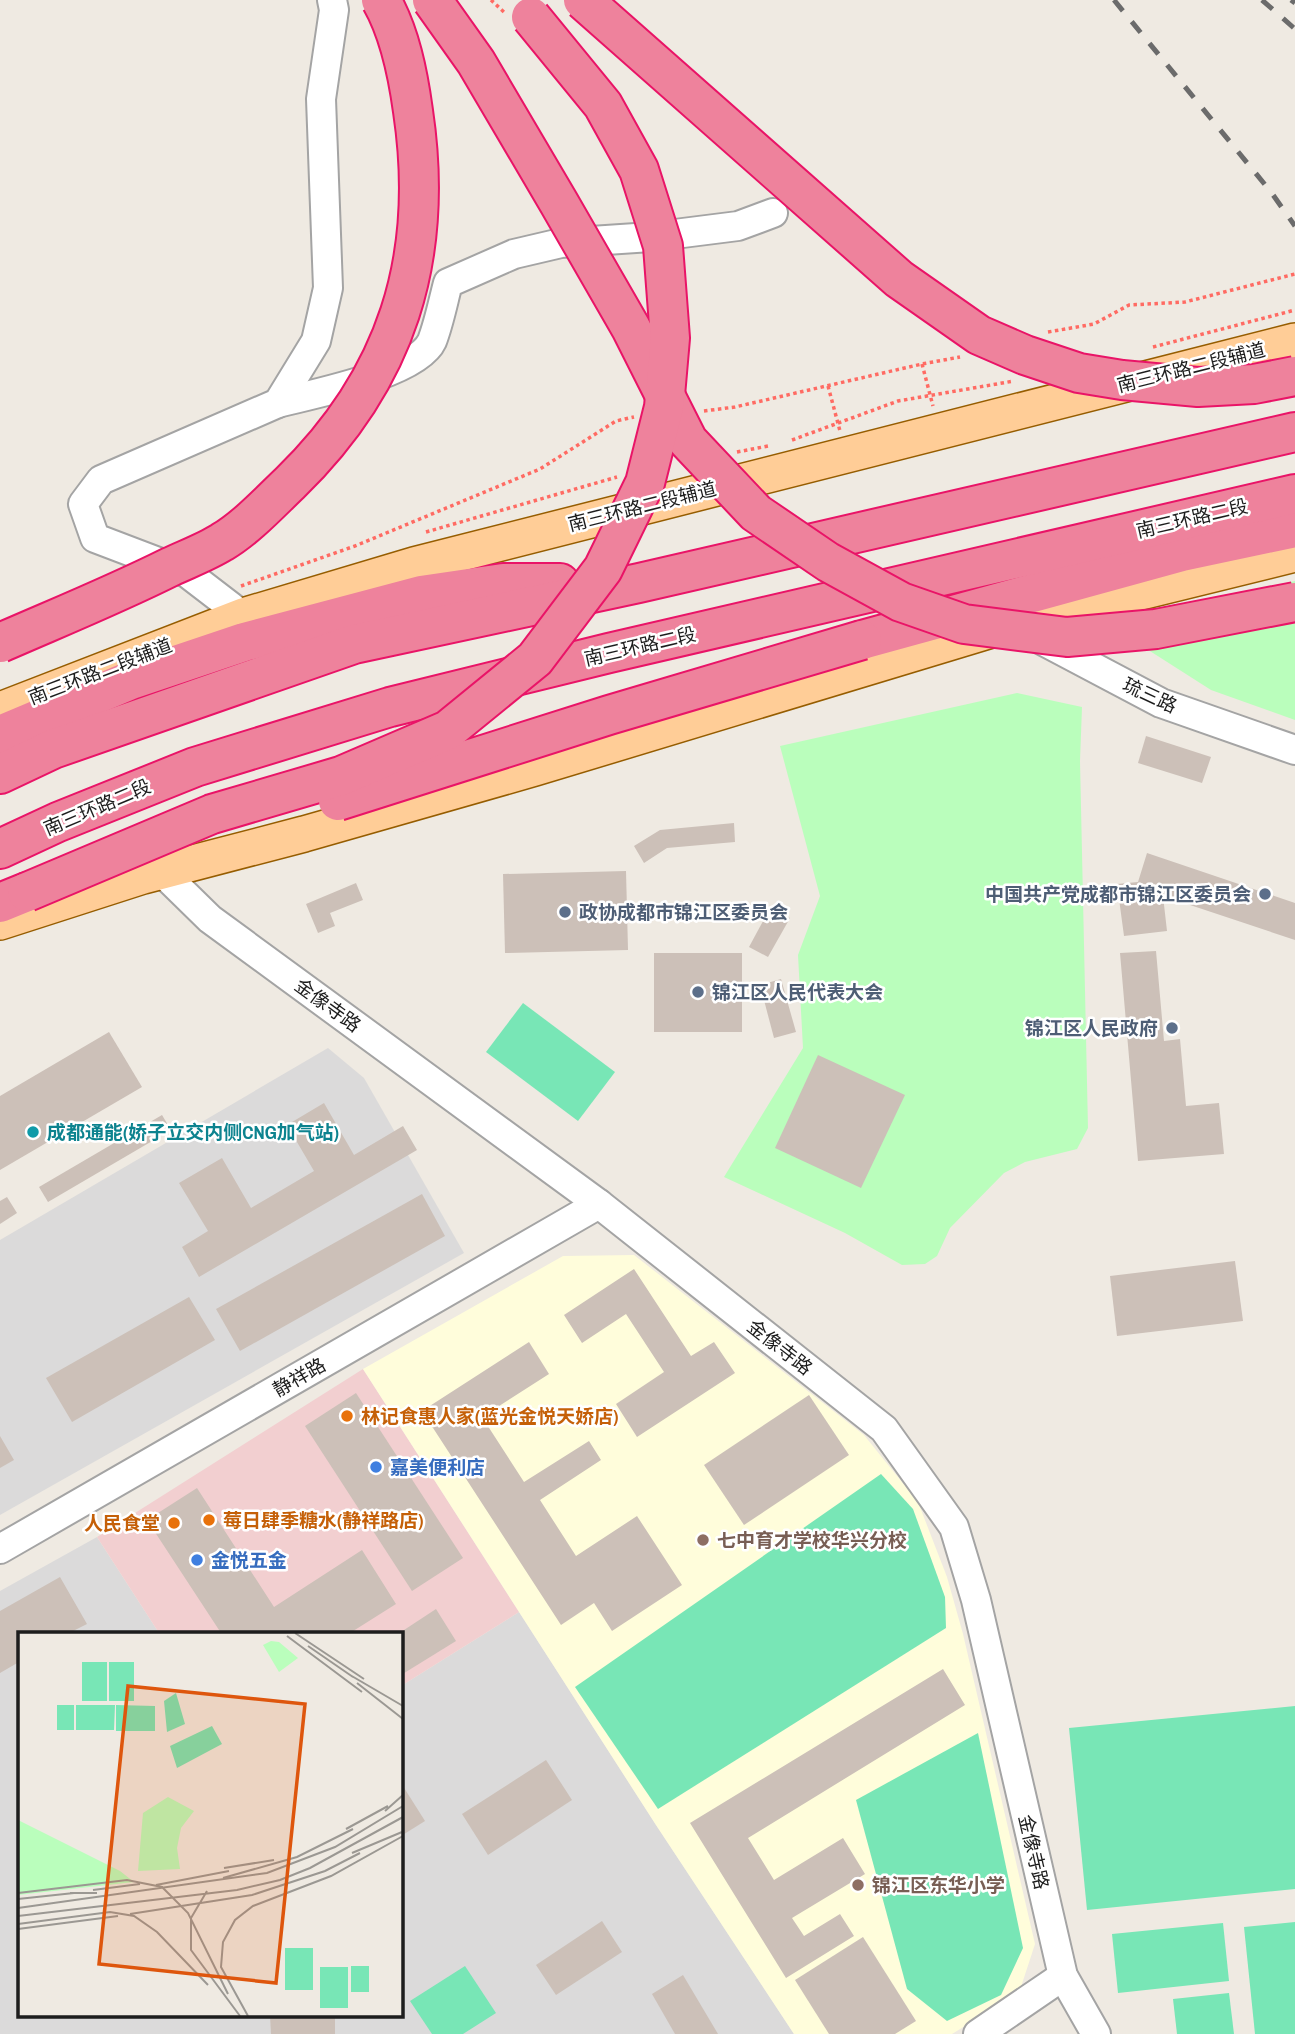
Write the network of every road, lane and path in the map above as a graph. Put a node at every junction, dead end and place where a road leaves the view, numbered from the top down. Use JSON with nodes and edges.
{"nodes":[{"id":1,"x":332,"y":0,"type":"edge"},
{"id":2,"x":381,"y":0,"type":"edge"},
{"id":3,"x":432,"y":0,"type":"edge"},
{"id":4,"x":514,"y":0,"type":"edge"},
{"id":5,"x":583,"y":0,"type":"edge"},
{"id":6,"x":773,"y":213,"type":"dead end"},
{"id":7,"x":1295,"y":310,"type":"edge"},
{"id":8,"x":1295,"y":341,"type":"edge"},
{"id":9,"x":1142,"y":350,"type":"dead end"},
{"id":10,"x":922,"y":364,"type":"dead end"},
{"id":11,"x":1295,"y":376,"type":"edge"},
{"id":12,"x":1021,"y":380,"type":"dead end"},
{"id":13,"x":828,"y":386,"type":"dead end"},
{"id":14,"x":931,"y":395,"type":"junction"},
{"id":15,"x":278,"y":403,"type":"junction"},
{"id":16,"x":642,"y":416,"type":"dead end"},
{"id":17,"x":838,"y":423,"type":"junction"},
{"id":18,"x":1295,"y":432,"type":"edge"},
{"id":19,"x":785,"y":442,"type":"dead end"},
{"id":20,"x":772,"y":445,"type":"dead end"},
{"id":21,"x":733,"y":453,"type":"dead end"},
{"id":22,"x":628,"y":473,"type":"dead end"},
{"id":23,"x":1295,"y":494,"type":"edge"},
{"id":24,"x":1295,"y":528,"type":"edge"},
{"id":25,"x":418,"y":535,"type":"dead end"},
{"id":26,"x":1295,"y":554,"type":"edge"},
{"id":27,"x":339,"y":558,"type":"dead end"},
{"id":28,"x":639,"y":583,"type":"junction"},
{"id":29,"x":216,"y":595,"type":"junction"},
{"id":30,"x":1295,"y":602,"type":"edge"},
{"id":31,"x":1011,"y":624,"type":"junction"},
{"id":32,"x":243,"y":629,"type":"junction"},
{"id":33,"x":0,"y":643,"type":"edge"},
{"id":34,"x":0,"y":710,"type":"edge"},
{"id":35,"x":0,"y":735,"type":"edge"},
{"id":36,"x":611,"y":745,"type":"junction"},
{"id":37,"x":1295,"y":750,"type":"edge"},
{"id":38,"x":0,"y":774,"type":"edge"},
{"id":39,"x":148,"y":784,"type":"junction"},
{"id":40,"x":309,"y":804,"type":"junction"},
{"id":41,"x":0,"y":849,"type":"edge"},
{"id":42,"x":162,"y":871,"type":"junction"},
{"id":43,"x":14,"y":897,"type":"edge"},
{"id":44,"x":0,"y":920,"type":"edge"},
{"id":45,"x":599,"y":1204,"type":"junction"},
{"id":46,"x":0,"y":1549,"type":"edge"},
{"id":47,"x":1063,"y":1976,"type":"junction"},
{"id":48,"x":978,"y":2034,"type":"edge"},
{"id":49,"x":1096,"y":2034,"type":"edge"}],
"edges":[{"from":1,"to":15,"type":"street"},
{"from":2,"to":33,"type":"highway","bridge":true},
{"from":3,"to":30,"type":"highway","bridge":true},
{"from":4,"to":43,"type":"highway","bridge":true},
{"from":5,"to":11,"type":"highway","bridge":true},
{"from":6,"to":15,"type":"street"},
{"from":7,"to":9,"type":"path"},
{"from":8,"to":32,"type":"main road","name":"南三环路二段辅道"},
{"from":10,"to":14,"type":"path"},
{"from":12,"to":14,"type":"path"},
{"from":13,"to":17,"type":"path"},
{"from":14,"to":17,"type":"path"},
{"from":15,"to":29,"type":"street"},
{"from":16,"to":29,"type":"path"},
{"from":17,"to":19,"type":"path"},
{"from":18,"to":28,"type":"highway"},
{"from":20,"to":21,"type":"path"},
{"from":22,"to":25,"type":"path"},
{"from":23,"to":39,"type":"highway","name":"南三环路二段"},
{"from":24,"to":43,"type":"highway","bridge":true},
{"from":26,"to":31,"type":"main road"},
{"from":27,"to":29,"type":"path"},
{"from":28,"to":32,"type":"highway"},
{"from":28,"to":38,"type":"highway"},
{"from":29,"to":32,"type":"street"},
{"from":31,"to":36,"type":"main road"},
{"from":31,"to":37,"type":"street","name":"琉三路"},
{"from":32,"to":34,"type":"main road","name":"南三环路二段辅道"},
{"from":32,"to":35,"type":"highway"},
{"from":36,"to":40,"type":"street"},
{"from":36,"to":42,"type":"main road"},
{"from":39,"to":40,"type":"highway"},
{"from":39,"to":41,"type":"highway","name":"南三环路二段"},
{"from":40,"to":44,"type":"street"},
{"from":42,"to":44,"type":"main road"},
{"from":42,"to":45,"type":"street","name":"金像寺路"},
{"from":45,"to":46,"type":"street","name":"静祥路"},
{"from":45,"to":47,"type":"street","name":"金像寺路"},
{"from":47,"to":48,"type":"street"},
{"from":47,"to":49,"type":"street","name":"金像寺路"}]}
